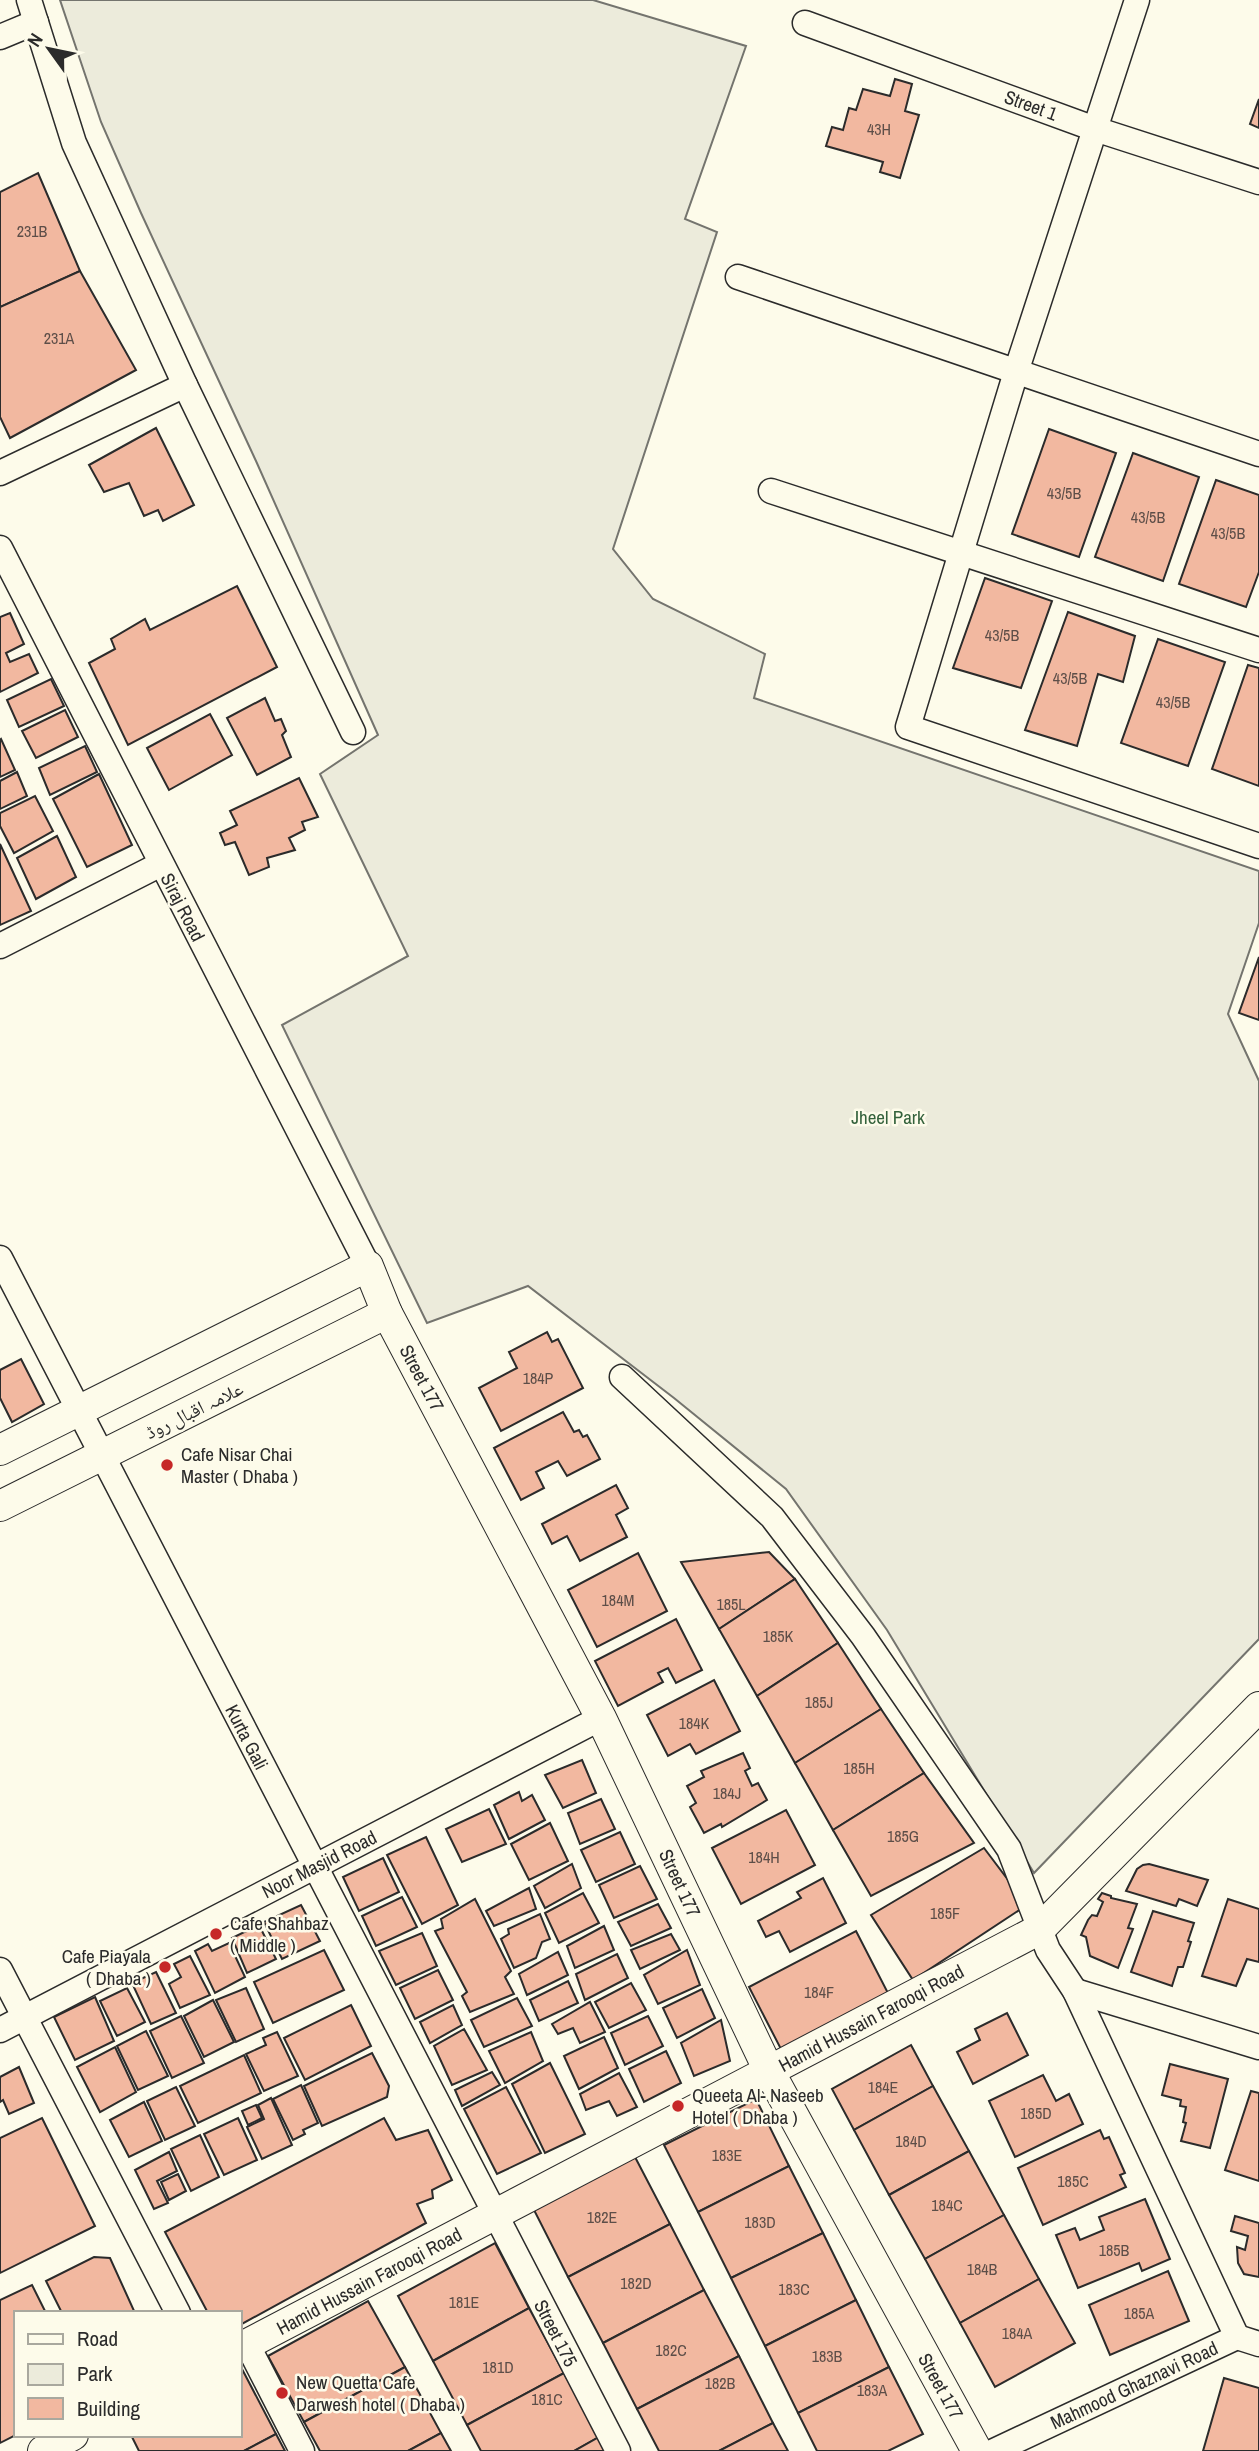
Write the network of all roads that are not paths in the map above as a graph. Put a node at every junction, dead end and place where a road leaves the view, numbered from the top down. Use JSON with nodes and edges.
{"nodes":[{"id":1,"x":1137,"y":0,"type":"edge"},
{"id":2,"x":32,"y":11,"type":"edge"},
{"id":3,"x":805,"y":23,"type":"dead end"},
{"id":4,"x":0,"y":37,"type":"edge"},
{"id":5,"x":1095,"y":129,"type":"junction"},
{"id":6,"x":1259,"y":182,"type":"edge"},
{"id":7,"x":738,"y":277,"type":"dead end"},
{"id":8,"x":1016,"y":372,"type":"junction"},
{"id":9,"x":185,"y":384,"type":"junction"},
{"id":10,"x":1259,"y":454,"type":"edge"},
{"id":11,"x":0,"y":473,"type":"edge"},
{"id":12,"x":771,"y":491,"type":"dead end"},
{"id":13,"x":0,"y":548,"type":"edge"},
{"id":14,"x":961,"y":553,"type":"junction"},
{"id":15,"x":1259,"y":650,"type":"edge"},
{"id":16,"x":353,"y":732,"type":"dead end"},
{"id":17,"x":1259,"y":846,"type":"edge"},
{"id":18,"x":161,"y":864,"type":"junction"},
{"id":19,"x":0,"y":946,"type":"edge"},
{"id":20,"x":0,"y":1258,"type":"edge"},
{"id":21,"x":368,"y":1266,"type":"junction"},
{"id":22,"x":387,"y":1313,"type":"junction"},
{"id":23,"x":622,"y":1377,"type":"dead end"},
{"id":24,"x":79,"y":1410,"type":"junction"},
{"id":25,"x":0,"y":1450,"type":"edge"},
{"id":26,"x":102,"y":1455,"type":"junction"},
{"id":27,"x":0,"y":1506,"type":"edge"},
{"id":28,"x":1259,"y":1707,"type":"edge"},
{"id":29,"x":601,"y":1718,"type":"junction"},
{"id":30,"x":315,"y":1866,"type":"junction"},
{"id":31,"x":1040,"y":1929,"type":"junction"},
{"id":32,"x":0,"y":1970,"type":"edge"},
{"id":33,"x":1075,"y":1991,"type":"junction"},
{"id":34,"x":24,"y":2018,"type":"junction"},
{"id":35,"x":0,"y":2030,"type":"edge"},
{"id":36,"x":1259,"y":2047,"type":"edge"},
{"id":37,"x":769,"y":2071,"type":"junction"},
{"id":38,"x":495,"y":2215,"type":"junction"},
{"id":39,"x":177,"y":2311,"type":"edge"},
{"id":40,"x":1248,"y":2341,"type":"edge"},
{"id":41,"x":244,"y":2346,"type":"edge"},
{"id":42,"x":69,"y":2437,"type":"edge"},
{"id":43,"x":43,"y":2451,"type":"edge"},
{"id":44,"x":302,"y":2451,"type":"edge"},
{"id":45,"x":618,"y":2451,"type":"edge"},
{"id":46,"x":977,"y":2451,"type":"edge"},
{"id":47,"x":994,"y":2451,"type":"edge"}],
"edges":[{"from":1,"to":5,"type":"street"},
{"from":2,"to":4,"type":"street"},
{"from":2,"to":9,"type":"street"},
{"from":3,"to":5,"type":"street","name":"Street 1"},
{"from":5,"to":6,"type":"street","name":"Street 1"},
{"from":5,"to":8,"type":"street"},
{"from":7,"to":8,"type":"street"},
{"from":8,"to":10,"type":"street"},
{"from":8,"to":14,"type":"street"},
{"from":9,"to":11,"type":"street"},
{"from":9,"to":16,"type":"street"},
{"from":12,"to":14,"type":"street"},
{"from":13,"to":18,"type":"street","name":"Siraj Road"},
{"from":14,"to":15,"type":"street"},
{"from":14,"to":17,"type":"street"},
{"from":18,"to":19,"type":"street"},
{"from":18,"to":21,"type":"street","name":"Siraj Road"},
{"from":20,"to":24,"type":"street","name":"Kurta Gali"},
{"from":21,"to":22,"type":"street","name":"Street 177"},
{"from":21,"to":24,"type":"street"},
{"from":22,"to":26,"type":"street","name":"علامہ اقبال روڈ"},
{"from":22,"to":29,"type":"street","name":"Street 177"},
{"from":23,"to":31,"type":"street"},
{"from":24,"to":25,"type":"street"},
{"from":24,"to":26,"type":"street","name":"Kurta Gali"},
{"from":26,"to":27,"type":"street","name":"علامہ اقبال روڈ"},
{"from":26,"to":30,"type":"street","name":"Kurta Gali"},
{"from":28,"to":31,"type":"street","name":"Hamid Hussain Farooqi Road"},
{"from":29,"to":30,"type":"street","name":"Noor Masjid Road"},
{"from":29,"to":37,"type":"street","name":"Street 177"},
{"from":30,"to":34,"type":"street","name":"Noor Masjid Road"},
{"from":30,"to":38,"type":"street","name":"Kurta Gali"},
{"from":31,"to":33,"type":"street"},
{"from":31,"to":37,"type":"street","name":"Hamid Hussain Farooqi Road"},
{"from":32,"to":34,"type":"street"},
{"from":33,"to":36,"type":"street"},
{"from":33,"to":40,"type":"street"},
{"from":34,"to":35,"type":"street","name":"Noor Masjid Road"},
{"from":34,"to":39,"type":"street"},
{"from":37,"to":38,"type":"street","name":"Hamid Hussain Farooqi Road"},
{"from":37,"to":46,"type":"street","name":"Street 177"},
{"from":38,"to":41,"type":"street","name":"Hamid Hussain Farooqi Road"},
{"from":38,"to":45,"type":"street","name":"Street 175"},
{"from":40,"to":47,"type":"street","name":"Mahmood Ghaznavi Road"},
{"from":41,"to":44,"type":"street"},
{"from":42,"to":43,"type":"street"}]}
